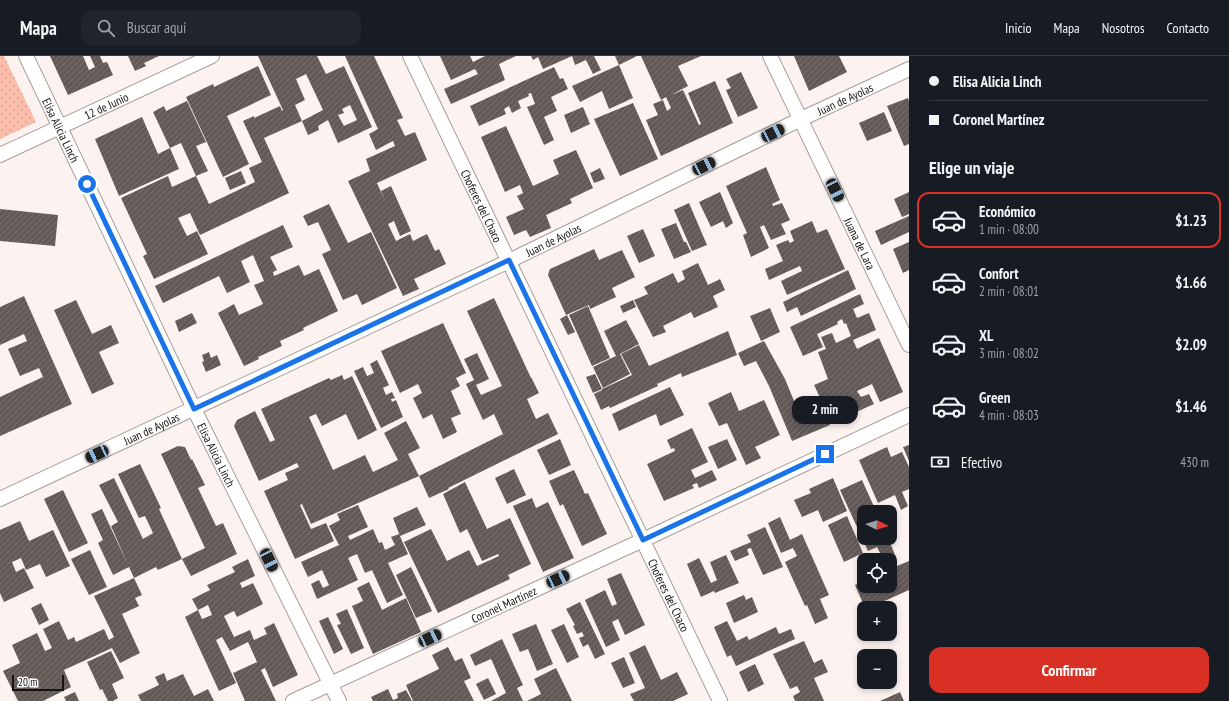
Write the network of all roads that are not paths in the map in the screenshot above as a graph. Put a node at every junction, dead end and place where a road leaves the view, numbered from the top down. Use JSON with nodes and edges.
{"nodes":[{"id":1,"x":26,"y":56,"type":"edge"},
{"id":2,"x":212,"y":56,"type":"edge"},
{"id":3,"x":410,"y":56,"type":"edge"},
{"id":4,"x":770,"y":56,"type":"edge"},
{"id":5,"x":909,"y":69,"type":"edge"},
{"id":6,"x":801,"y":119,"type":"junction"},
{"id":7,"x":61,"y":127,"type":"junction"},
{"id":8,"x":0,"y":155,"type":"edge"},
{"id":9,"x":509,"y":260,"type":"junction"},
{"id":10,"x":909,"y":345,"type":"edge"},
{"id":11,"x":194,"y":409,"type":"junction"},
{"id":12,"x":909,"y":415,"type":"edge"},
{"id":13,"x":0,"y":499,"type":"edge"},
{"id":14,"x":643,"y":540,"type":"junction"},
{"id":15,"x":331,"y":684,"type":"junction"},
{"id":16,"x":293,"y":701,"type":"edge"},
{"id":17,"x":339,"y":701,"type":"edge"},
{"id":18,"x":720,"y":701,"type":"edge"}],
"edges":[{"from":1,"to":7,"type":"street","name":"Elisa Alicia Linch"},
{"from":2,"to":7,"type":"street","name":"12 de Junio"},
{"from":3,"to":9,"type":"street","name":"Choferes del Chaco"},
{"from":4,"to":6,"type":"street","name":"Juana de Lara"},
{"from":5,"to":6,"type":"street","name":"Juan de Ayolas"},
{"from":6,"to":9,"type":"street","name":"Juan de Ayolas"},
{"from":6,"to":10,"type":"street","name":"Juana de Lara"},
{"from":7,"to":8,"type":"street","name":"12 de Junio"},
{"from":7,"to":11,"type":"street","name":"Elisa Alicia Linch"},
{"from":9,"to":11,"type":"street","name":"Juan de Ayolas"},
{"from":9,"to":14,"type":"street","name":"Choferes del Chaco"},
{"from":11,"to":13,"type":"street","name":"Juan de Ayolas"},
{"from":11,"to":15,"type":"street","name":"Elisa Alicia Linch"},
{"from":12,"to":14,"type":"street","name":"Coronel Martínez"},
{"from":14,"to":15,"type":"street","name":"Coronel Martínez"},
{"from":14,"to":18,"type":"street","name":"Choferes del Chaco"},
{"from":15,"to":16,"type":"street","name":"Coronel Martínez"},
{"from":15,"to":17,"type":"street","name":"Elisa Alicia Linch"}]}
